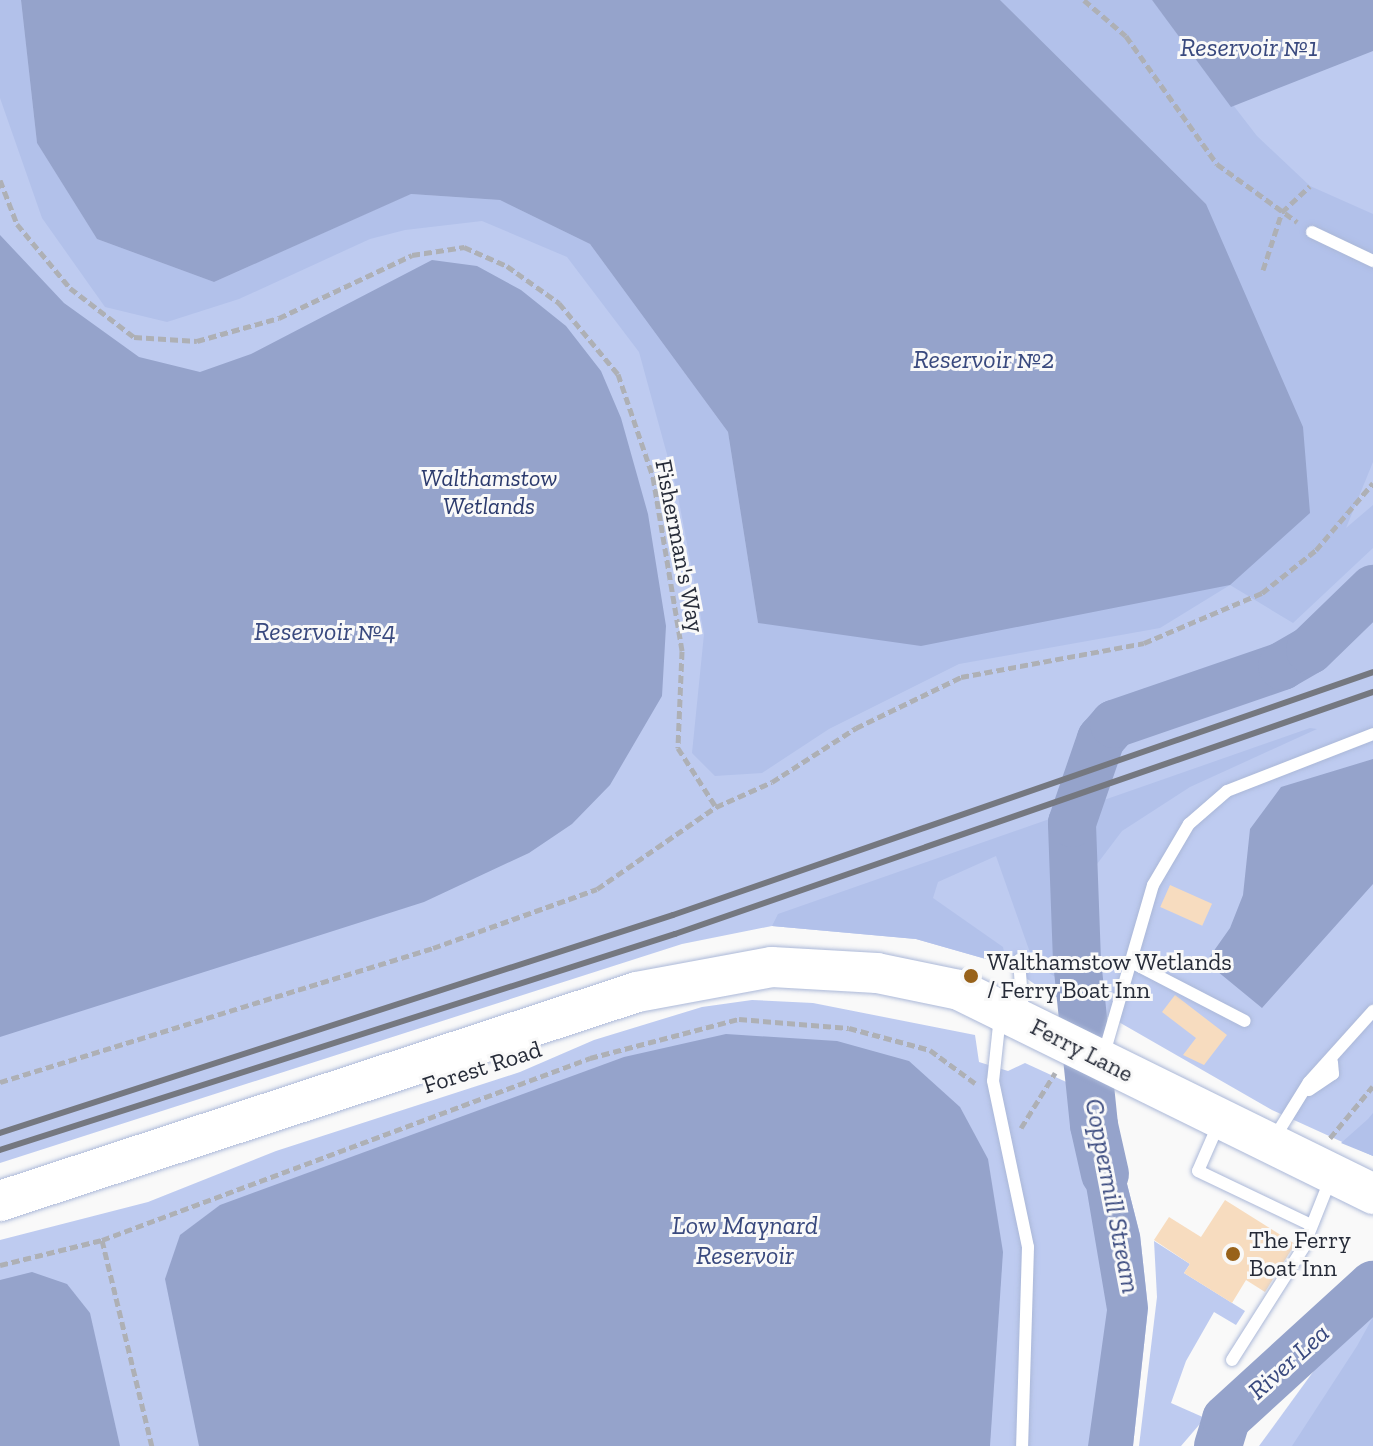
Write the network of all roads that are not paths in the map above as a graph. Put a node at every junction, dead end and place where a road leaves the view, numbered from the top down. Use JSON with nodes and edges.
{"nodes":[{"id":1,"x":1312,"y":232,"type":"dead end"},
{"id":2,"x":1373,"y":261,"type":"edge"},
{"id":3,"x":1373,"y":734,"type":"edge"},
{"id":4,"x":1019,"y":960,"type":"dead end"},
{"id":5,"x":1131,"y":962,"type":"junction"},
{"id":6,"x":772,"y":967,"type":"joint"},
{"id":7,"x":1373,"y":1011,"type":"edge"},
{"id":8,"x":1245,"y":1021,"type":"dead end"},
{"id":9,"x":1036,"y":1034,"type":"junction"},
{"id":10,"x":1115,"y":1054,"type":"junction"},
{"id":11,"x":1220,"y":1121,"type":"junction"},
{"id":12,"x":1269,"y":1146,"type":"junction"},
{"id":13,"x":1332,"y":1177,"type":"junction"},
{"id":14,"x":1373,"y":1194,"type":"edge"},
{"id":15,"x":0,"y":1201,"type":"edge"},
{"id":16,"x":1311,"y":1225,"type":"junction"},
{"id":17,"x":1232,"y":1360,"type":"dead end"},
{"id":18,"x":1022,"y":1446,"type":"edge"}],
"edges":[{"from":1,"to":2,"type":"lane"},
{"from":3,"to":5,"type":"lane"},
{"from":4,"to":9,"type":"lane"},
{"from":5,"to":8,"type":"lane"},
{"from":5,"to":10,"type":"lane"},
{"from":6,"to":9,"type":"main road","name":"Ferry Lane"},
{"from":6,"to":15,"type":"main road","name":"Forest Road"},
{"from":7,"to":12,"type":"lane"},
{"from":9,"to":10,"type":"main road","name":"Ferry Lane"},
{"from":9,"to":18,"type":"lane"},
{"from":10,"to":11,"type":"main road","name":"Ferry Lane"},
{"from":11,"to":12,"type":"main road","name":"Ferry Lane"},
{"from":11,"to":16,"type":"lane"},
{"from":12,"to":13,"type":"main road","name":"Ferry Lane"},
{"from":13,"to":14,"type":"main road","name":"Ferry Lane"},
{"from":13,"to":16,"type":"lane"},
{"from":16,"to":17,"type":"lane"}]}
